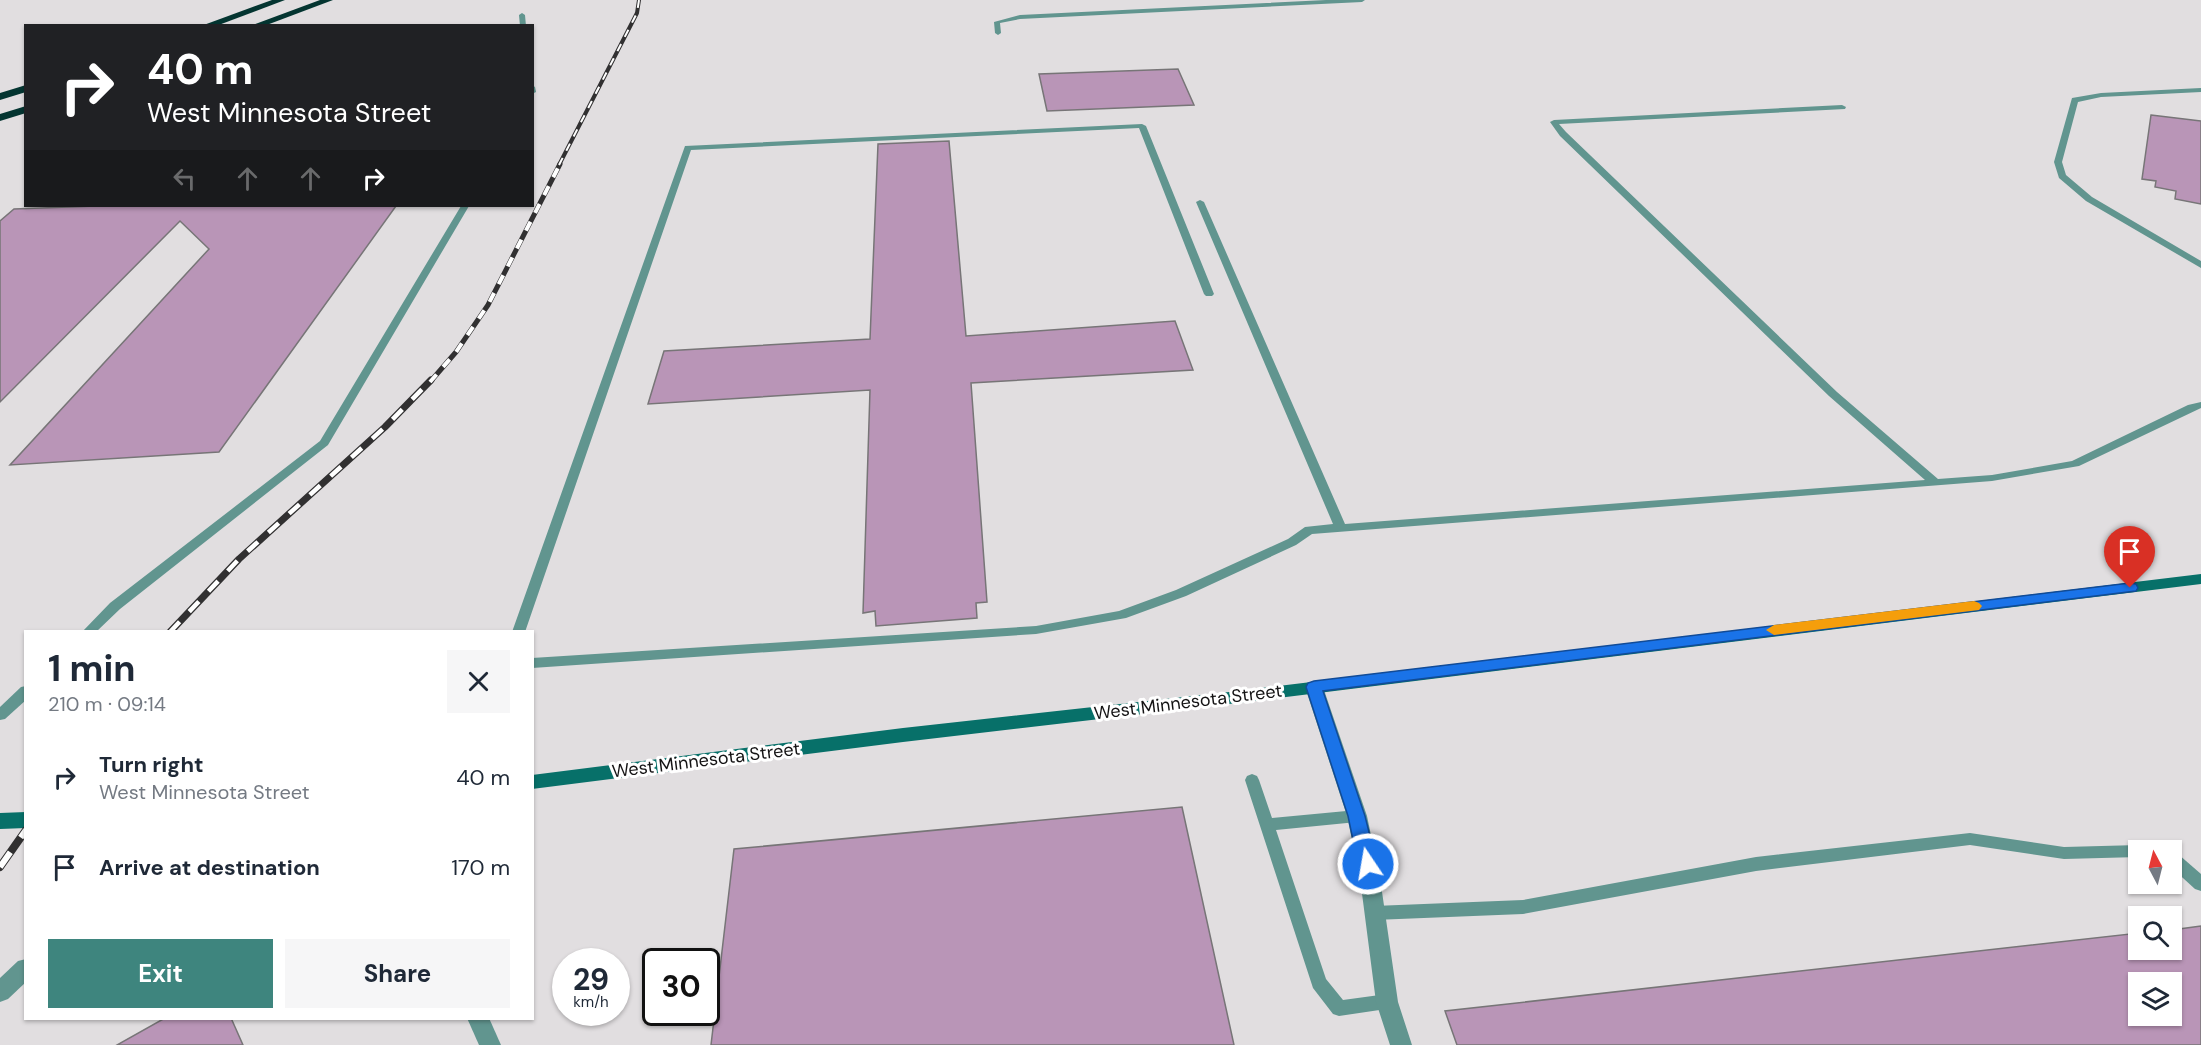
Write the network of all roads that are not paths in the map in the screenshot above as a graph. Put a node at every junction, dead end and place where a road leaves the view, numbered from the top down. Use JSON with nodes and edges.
{"nodes":[{"id":1,"x":281,"y":0,"type":"edge"},
{"id":2,"x":329,"y":0,"type":"edge"},
{"id":3,"x":1362,"y":0,"type":"edge"},
{"id":4,"x":522,"y":15,"type":"dead end"},
{"id":5,"x":211,"y":24,"type":"edge"},
{"id":6,"x":260,"y":24,"type":"edge"},
{"id":7,"x":524,"y":24,"type":"edge"},
{"id":8,"x":998,"y":33,"type":"dead end"},
{"id":9,"x":24,"y":89,"type":"edge"},
{"id":10,"x":2201,"y":90,"type":"edge"},
{"id":11,"x":0,"y":97,"type":"edge"},
{"id":12,"x":1842,"y":107,"type":"dead end"},
{"id":13,"x":24,"y":110,"type":"edge"},
{"id":14,"x":0,"y":118,"type":"edge"},
{"id":15,"x":1200,"y":202,"type":"dead end"},
{"id":16,"x":464,"y":207,"type":"edge"},
{"id":17,"x":2201,"y":265,"type":"edge"},
{"id":18,"x":1209,"y":294,"type":"dead end"},
{"id":19,"x":2201,"y":405,"type":"edge"},
{"id":20,"x":1935,"y":482,"type":"junction"},
{"id":21,"x":1340,"y":527,"type":"junction"},
{"id":22,"x":2201,"y":579,"type":"edge"},
{"id":23,"x":90,"y":630,"type":"edge"},
{"id":24,"x":519,"y":630,"type":"edge"},
{"id":25,"x":534,"y":663,"type":"edge"},
{"id":26,"x":1314,"y":687,"type":"junction"},
{"id":27,"x":24,"y":693,"type":"edge"},
{"id":28,"x":0,"y":715,"type":"edge"},
{"id":29,"x":1252,"y":780,"type":"dead end"},
{"id":30,"x":534,"y":782,"type":"edge"},
{"id":31,"x":1357,"y":816,"type":"junction"},
{"id":32,"x":24,"y":820,"type":"edge"},
{"id":33,"x":0,"y":821,"type":"edge"},
{"id":34,"x":1269,"y":825,"type":"junction"},
{"id":35,"x":2128,"y":851,"type":"edge"},
{"id":36,"x":2182,"y":868,"type":"edge"},
{"id":37,"x":2201,"y":884,"type":"edge"},
{"id":38,"x":1374,"y":913,"type":"junction"},
{"id":39,"x":24,"y":970,"type":"edge"},
{"id":40,"x":0,"y":992,"type":"edge"},
{"id":41,"x":1387,"y":1002,"type":"junction"},
{"id":42,"x":479,"y":1020,"type":"edge"},
{"id":43,"x":490,"y":1045,"type":"edge"},
{"id":44,"x":1401,"y":1045,"type":"edge"}],
"edges":[{"from":1,"to":5,"type":"highway"},
{"from":2,"to":6,"type":"highway"},
{"from":3,"to":8,"type":"lane"},
{"from":4,"to":7,"type":"lane"},
{"from":9,"to":11,"type":"highway"},
{"from":10,"to":17,"type":"lane"},
{"from":12,"to":20,"type":"lane"},
{"from":13,"to":14,"type":"highway"},
{"from":15,"to":21,"type":"lane"},
{"from":16,"to":23,"type":"lane"},
{"from":18,"to":24,"type":"lane"},
{"from":19,"to":20,"type":"lane"},
{"from":20,"to":21,"type":"lane"},
{"from":21,"to":25,"type":"lane"},
{"from":22,"to":26,"type":"street","name":"West Minnesota Street"},
{"from":26,"to":30,"type":"street","name":"West Minnesota Street"},
{"from":26,"to":31,"type":"street"},
{"from":27,"to":28,"type":"lane"},
{"from":29,"to":34,"type":"lane"},
{"from":31,"to":34,"type":"lane"},
{"from":31,"to":38,"type":"street"},
{"from":32,"to":33,"type":"street"},
{"from":34,"to":41,"type":"lane"},
{"from":35,"to":38,"type":"lane"},
{"from":36,"to":37,"type":"lane"},
{"from":38,"to":41,"type":"street"},
{"from":39,"to":40,"type":"street"},
{"from":41,"to":44,"type":"street"},
{"from":42,"to":43,"type":"street"}]}
